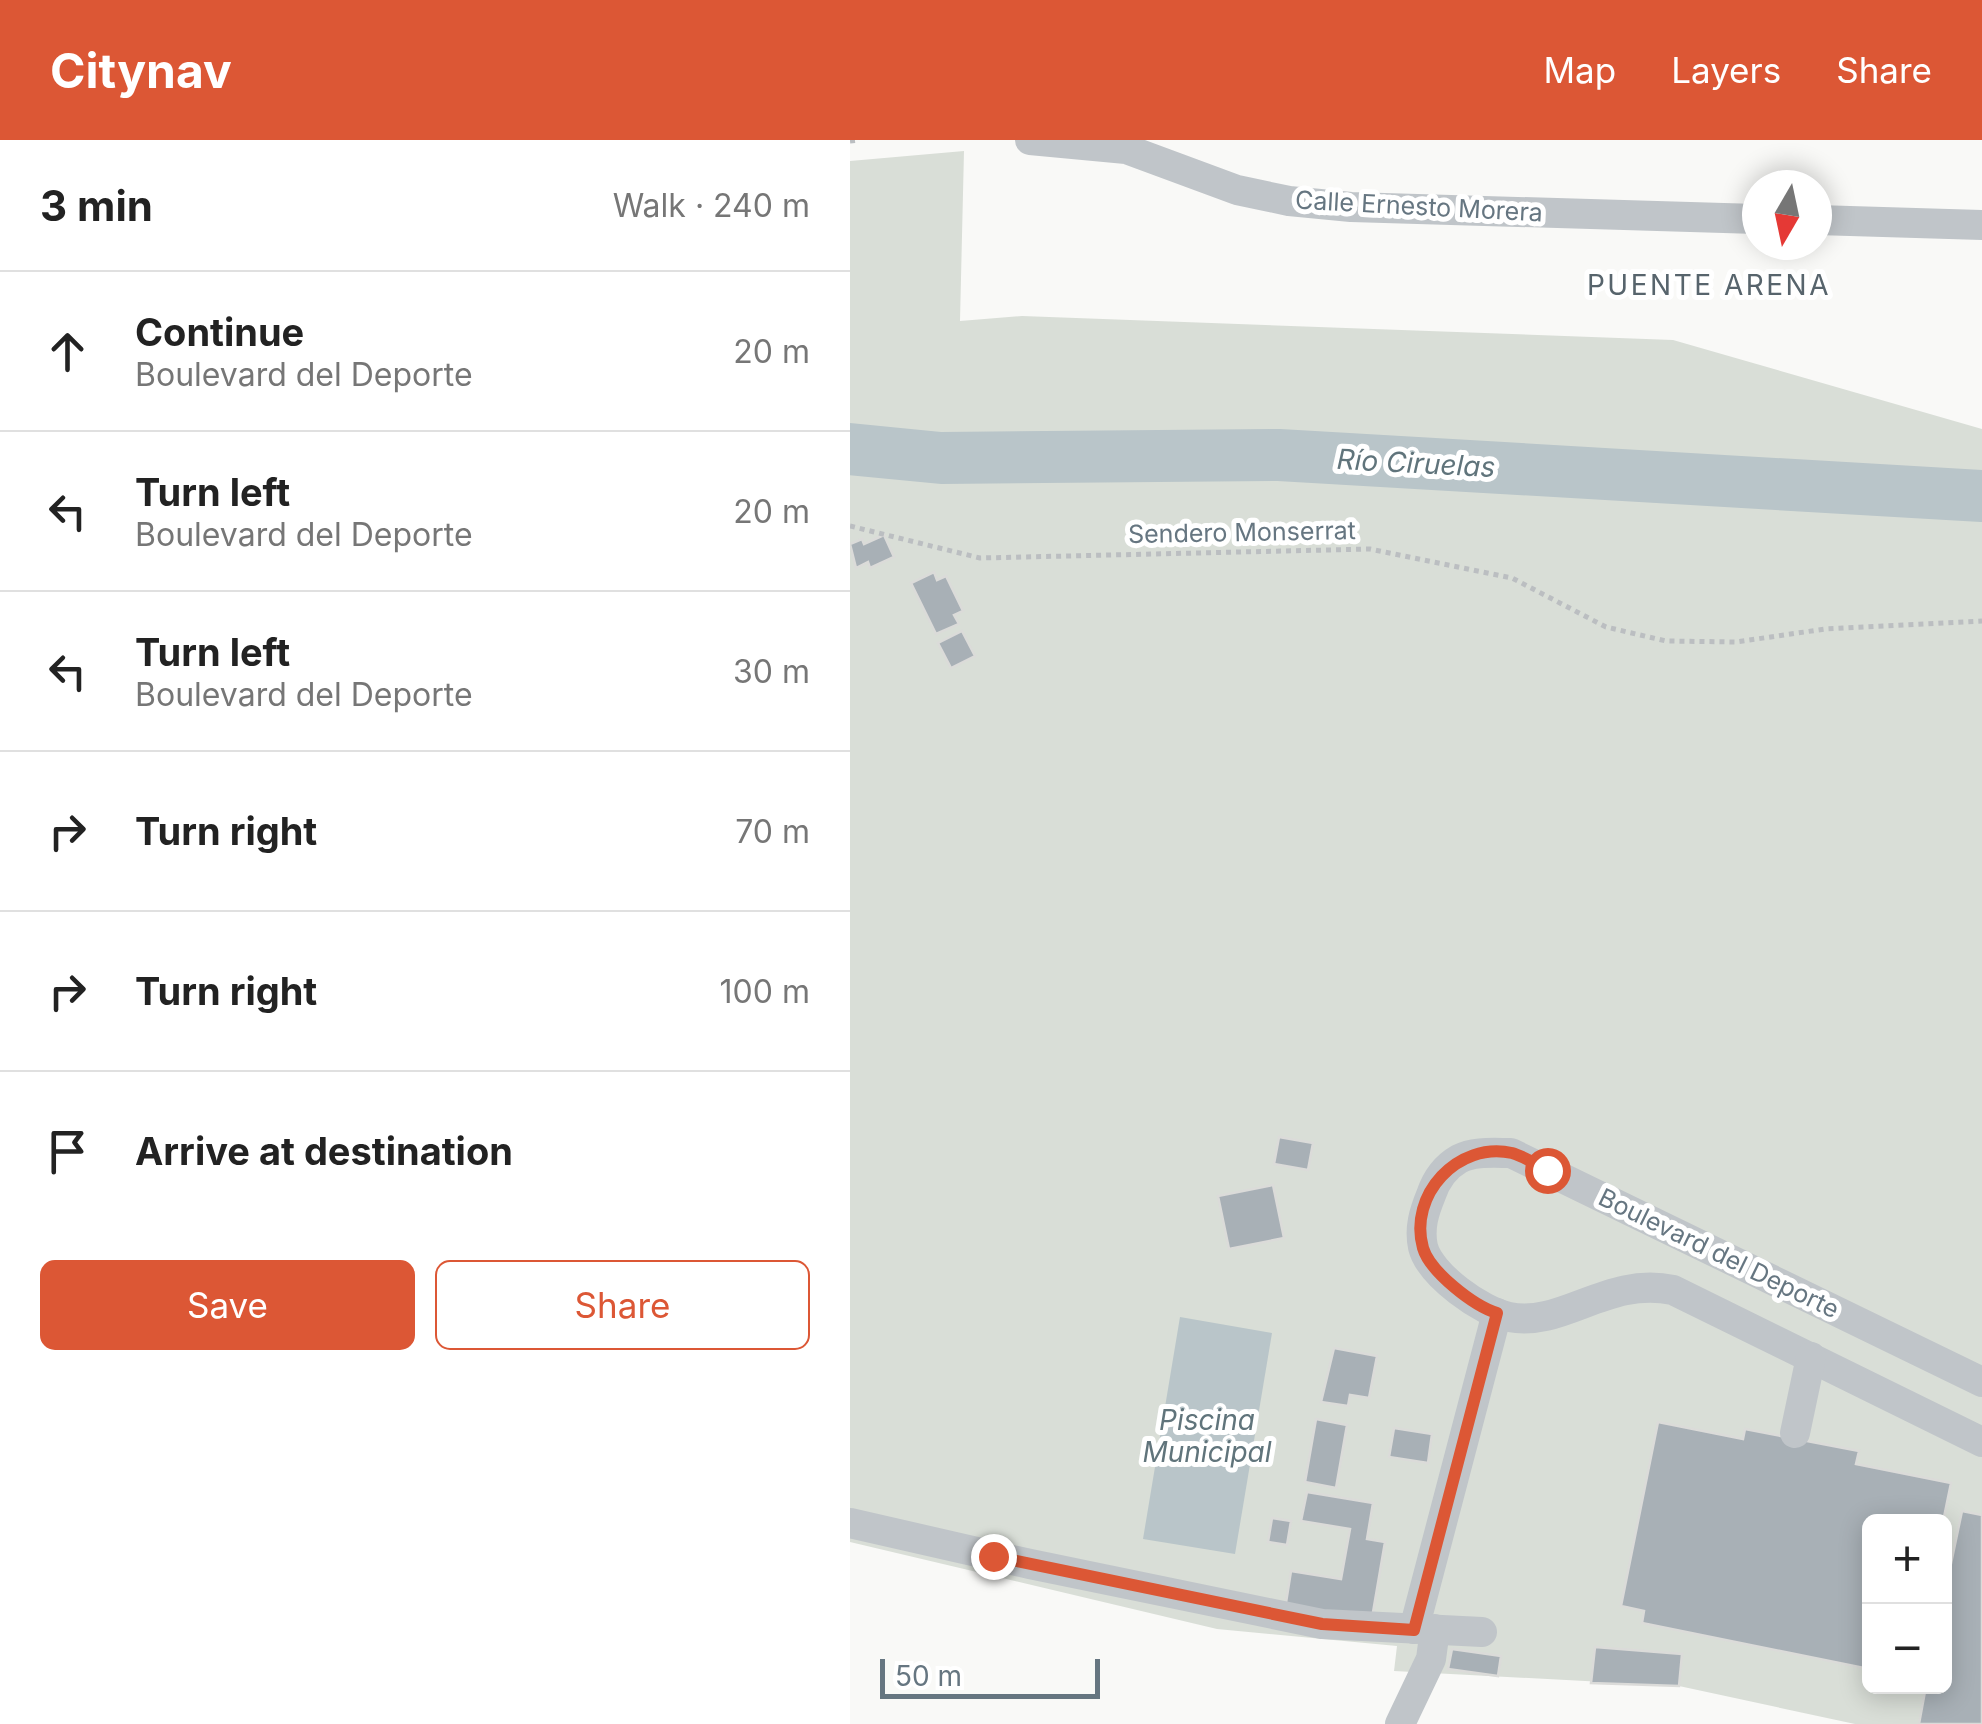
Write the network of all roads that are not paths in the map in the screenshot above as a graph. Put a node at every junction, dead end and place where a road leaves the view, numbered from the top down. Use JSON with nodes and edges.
{"nodes":[{"id":1,"x":1030,"y":140,"type":"edge"},
{"id":2,"x":1742,"y":219,"type":"edge"},
{"id":3,"x":1832,"y":220,"type":"edge"},
{"id":4,"x":1982,"y":225,"type":"edge"},
{"id":5,"x":1497,"y":1313,"type":"junction"},
{"id":6,"x":1811,"y":1357,"type":"junction"},
{"id":7,"x":1982,"y":1382,"type":"edge"},
{"id":8,"x":1795,"y":1433,"type":"dead end"},
{"id":9,"x":1982,"y":1442,"type":"edge"},
{"id":10,"x":850,"y":1523,"type":"edge"},
{"id":11,"x":1424,"y":1629,"type":"junction"},
{"id":12,"x":1482,"y":1632,"type":"dead end"},
{"id":13,"x":1400,"y":1724,"type":"edge"}],
"edges":[{"from":1,"to":2,"type":"street","name":"Calle Ernesto Morera"},
{"from":3,"to":4,"type":"street"},
{"from":5,"to":6,"type":"street","name":"Boulevard del Deporte"},
{"from":5,"to":7,"type":"street","name":"Boulevard del Deporte"},
{"from":5,"to":11,"type":"street"},
{"from":6,"to":8,"type":"street"},
{"from":6,"to":9,"type":"street","name":"Boulevard del Deporte"},
{"from":10,"to":11,"type":"street"},
{"from":11,"to":12,"type":"street"},
{"from":11,"to":13,"type":"street"}]}
